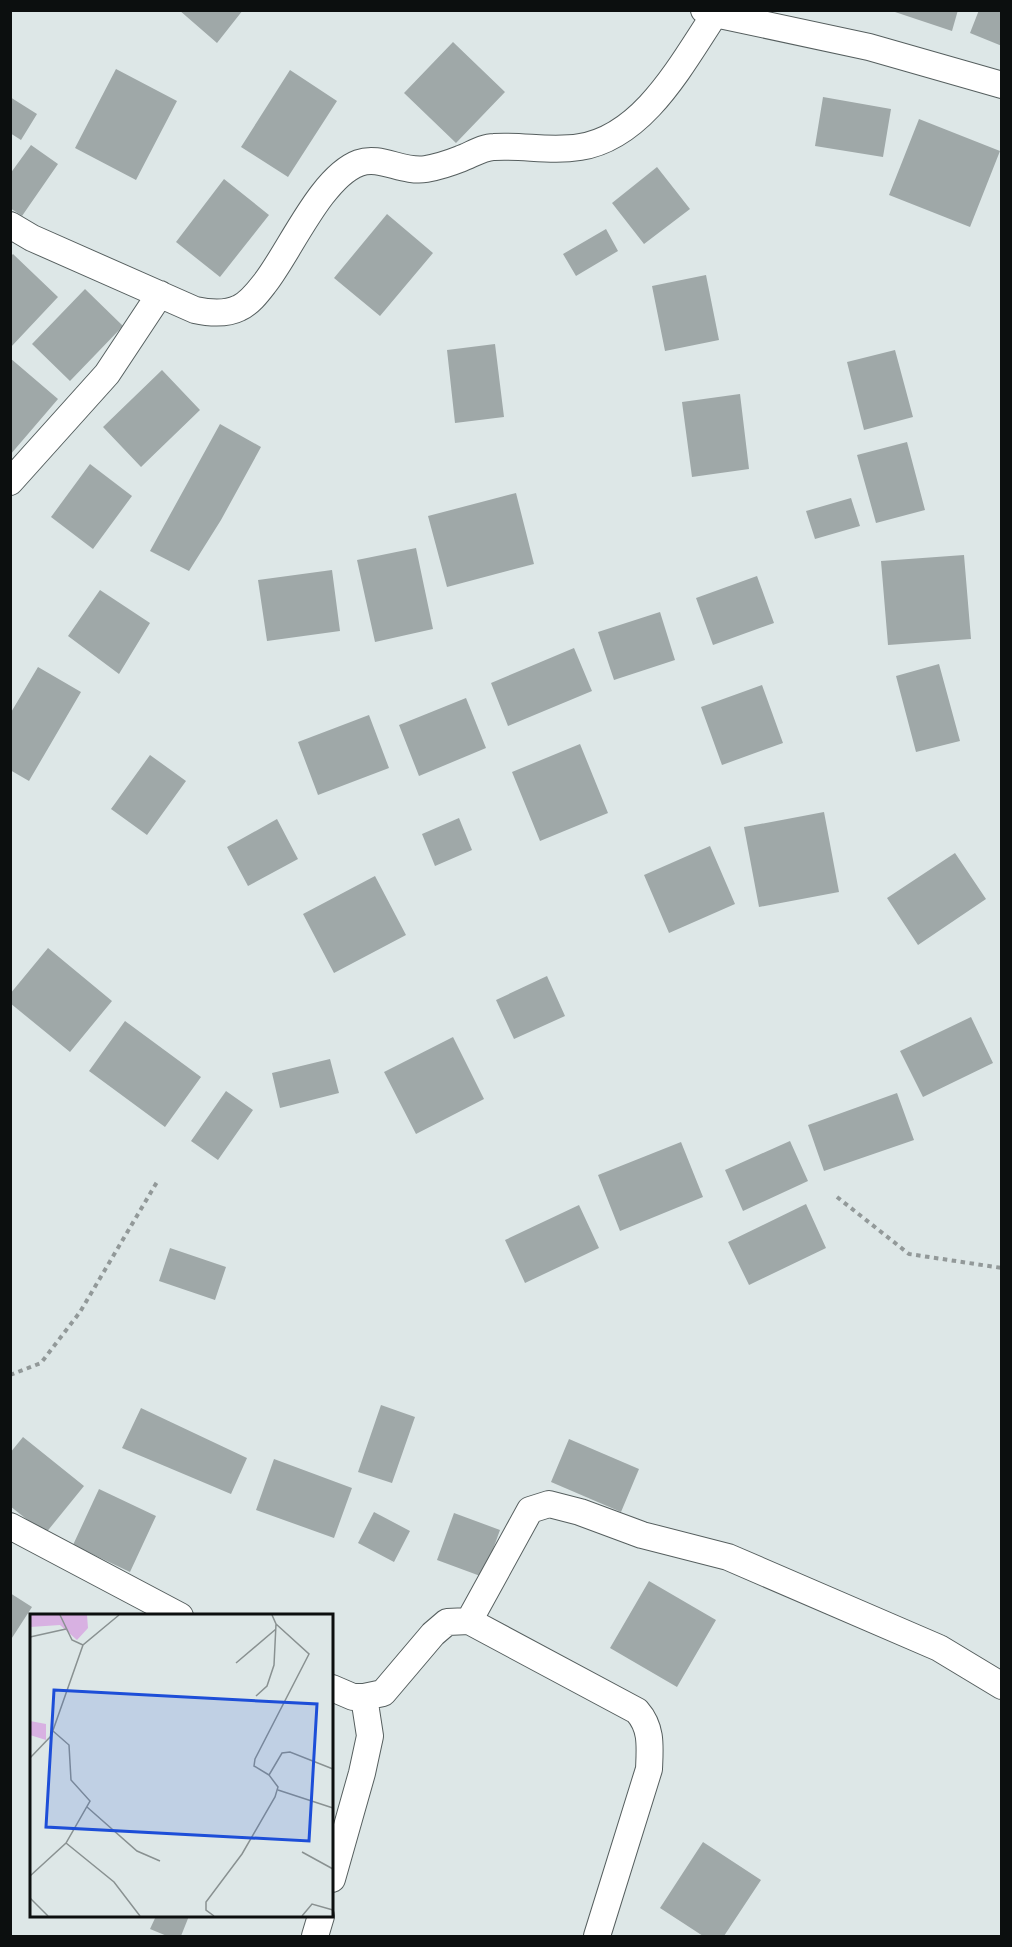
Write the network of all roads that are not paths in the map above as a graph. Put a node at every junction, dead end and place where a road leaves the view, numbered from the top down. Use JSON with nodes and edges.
{"nodes":[{"id":1,"x":709,"y":13,"type":"edge"},
{"id":2,"x":1002,"y":85,"type":"edge"},
{"id":3,"x":10,"y":225,"type":"edge"},
{"id":4,"x":160,"y":294,"type":"junction"},
{"id":5,"x":10,"y":482,"type":"edge"},
{"id":6,"x":10,"y":1526,"type":"edge"},
{"id":7,"x":176,"y":1614,"type":"edge"},
{"id":8,"x":468,"y":1621,"type":"junction"},
{"id":9,"x":1002,"y":1686,"type":"edge"},
{"id":10,"x":333,"y":1689,"type":"edge"},
{"id":11,"x":364,"y":1697,"type":"junction"},
{"id":12,"x":333,"y":1875,"type":"edge"},
{"id":13,"x":321,"y":1917,"type":"edge"},
{"id":14,"x":315,"y":1936,"type":"edge"},
{"id":15,"x":597,"y":1936,"type":"edge"}],
"edges":[{"from":1,"to":2,"type":"street"},
{"from":1,"to":4,"type":"street"},
{"from":3,"to":4,"type":"street"},
{"from":4,"to":5,"type":"street"},
{"from":6,"to":7,"type":"street"},
{"from":8,"to":9,"type":"street"},
{"from":8,"to":11,"type":"street"},
{"from":8,"to":15,"type":"street"},
{"from":10,"to":11,"type":"street"},
{"from":11,"to":12,"type":"street"},
{"from":13,"to":14,"type":"street"}]}
